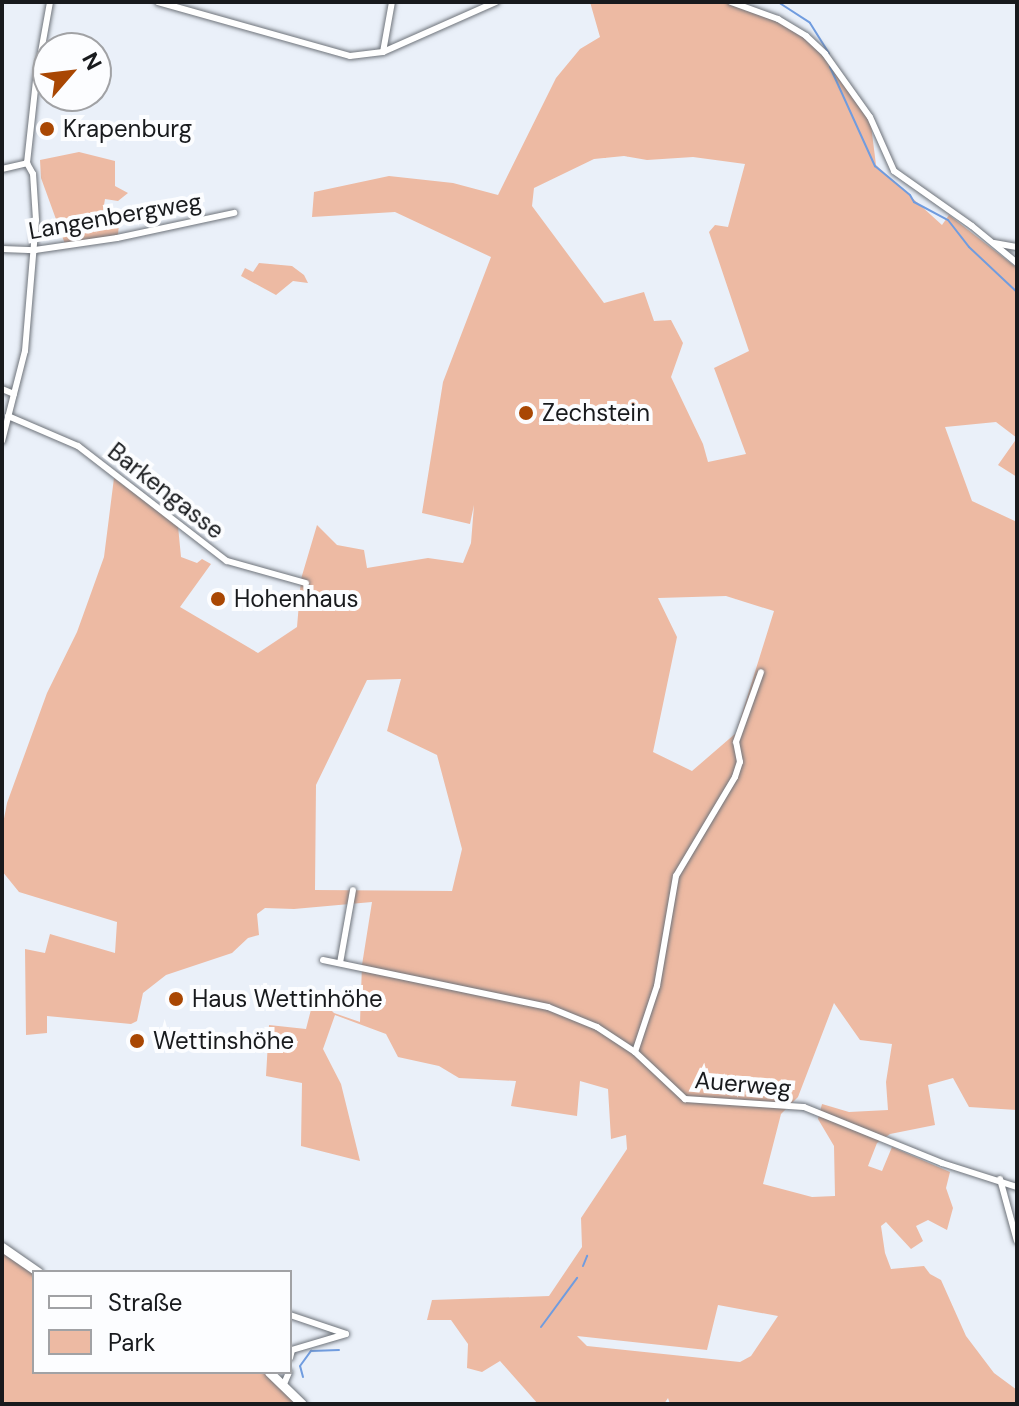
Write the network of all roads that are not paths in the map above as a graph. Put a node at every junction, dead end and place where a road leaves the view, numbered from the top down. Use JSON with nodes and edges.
{"nodes":[{"id":1,"x":50,"y":2,"type":"edge"},
{"id":2,"x":158,"y":2,"type":"edge"},
{"id":3,"x":392,"y":2,"type":"edge"},
{"id":4,"x":496,"y":2,"type":"edge"},
{"id":5,"x":731,"y":2,"type":"edge"},
{"id":6,"x":168,"y":3,"type":"edge"},
{"id":7,"x":383,"y":52,"type":"junction"},
{"id":8,"x":27,"y":163,"type":"junction"},
{"id":9,"x":2,"y":169,"type":"edge"},
{"id":10,"x":234,"y":213,"type":"dead end"},
{"id":11,"x":994,"y":243,"type":"junction"},
{"id":12,"x":1017,"y":247,"type":"edge"},
{"id":13,"x":2,"y":249,"type":"edge"},
{"id":14,"x":35,"y":250,"type":"junction"},
{"id":15,"x":1017,"y":263,"type":"edge"},
{"id":16,"x":2,"y":389,"type":"edge"},
{"id":17,"x":14,"y":394,"type":"junction"},
{"id":18,"x":8,"y":416,"type":"junction"},
{"id":19,"x":2,"y":441,"type":"edge"},
{"id":20,"x":306,"y":583,"type":"dead end"},
{"id":21,"x":761,"y":672,"type":"dead end"},
{"id":22,"x":353,"y":890,"type":"dead end"},
{"id":23,"x":323,"y":960,"type":"dead end"},
{"id":24,"x":340,"y":963,"type":"junction"},
{"id":25,"x":635,"y":1052,"type":"junction"},
{"id":26,"x":1000,"y":1179,"type":"junction"},
{"id":27,"x":1017,"y":1187,"type":"edge"},
{"id":28,"x":1017,"y":1241,"type":"edge"},
{"id":29,"x":2,"y":1247,"type":"edge"},
{"id":30,"x":35,"y":1270,"type":"edge"},
{"id":31,"x":292,"y":1316,"type":"edge"},
{"id":32,"x":324,"y":1326,"type":"junction"},
{"id":33,"x":326,"y":1341,"type":"junction"},
{"id":34,"x":292,"y":1350,"type":"edge"},
{"id":35,"x":272,"y":1374,"type":"edge"},
{"id":36,"x":288,"y":1374,"type":"edge"},
{"id":37,"x":284,"y":1384,"type":"junction"},
{"id":38,"x":302,"y":1404,"type":"edge"}],
"edges":[{"from":1,"to":8,"type":"street"},
{"from":2,"to":6,"type":"street"},
{"from":3,"to":7,"type":"street"},
{"from":4,"to":7,"type":"street"},
{"from":5,"to":11,"type":"street"},
{"from":6,"to":7,"type":"street"},
{"from":8,"to":9,"type":"street"},
{"from":8,"to":14,"type":"street"},
{"from":10,"to":14,"type":"street","name":"Langenbergweg"},
{"from":11,"to":12,"type":"street"},
{"from":11,"to":15,"type":"street"},
{"from":13,"to":14,"type":"street","name":"Langenbergweg"},
{"from":14,"to":17,"type":"street"},
{"from":16,"to":17,"type":"street"},
{"from":17,"to":18,"type":"street"},
{"from":18,"to":19,"type":"street"},
{"from":18,"to":20,"type":"street","name":"Barkengasse"},
{"from":21,"to":25,"type":"street"},
{"from":22,"to":24,"type":"street"},
{"from":23,"to":24,"type":"street","name":"Auerweg"},
{"from":24,"to":25,"type":"street","name":"Auerweg"},
{"from":25,"to":26,"type":"street","name":"Auerweg"},
{"from":26,"to":27,"type":"street","name":"Auerweg"},
{"from":26,"to":28,"type":"street"},
{"from":29,"to":30,"type":"street"},
{"from":31,"to":32,"type":"street"},
{"from":32,"to":33,"type":"street"},
{"from":32,"to":33,"type":"street"},
{"from":33,"to":34,"type":"street"},
{"from":35,"to":37,"type":"street"},
{"from":36,"to":37,"type":"street"},
{"from":37,"to":38,"type":"street"}]}
